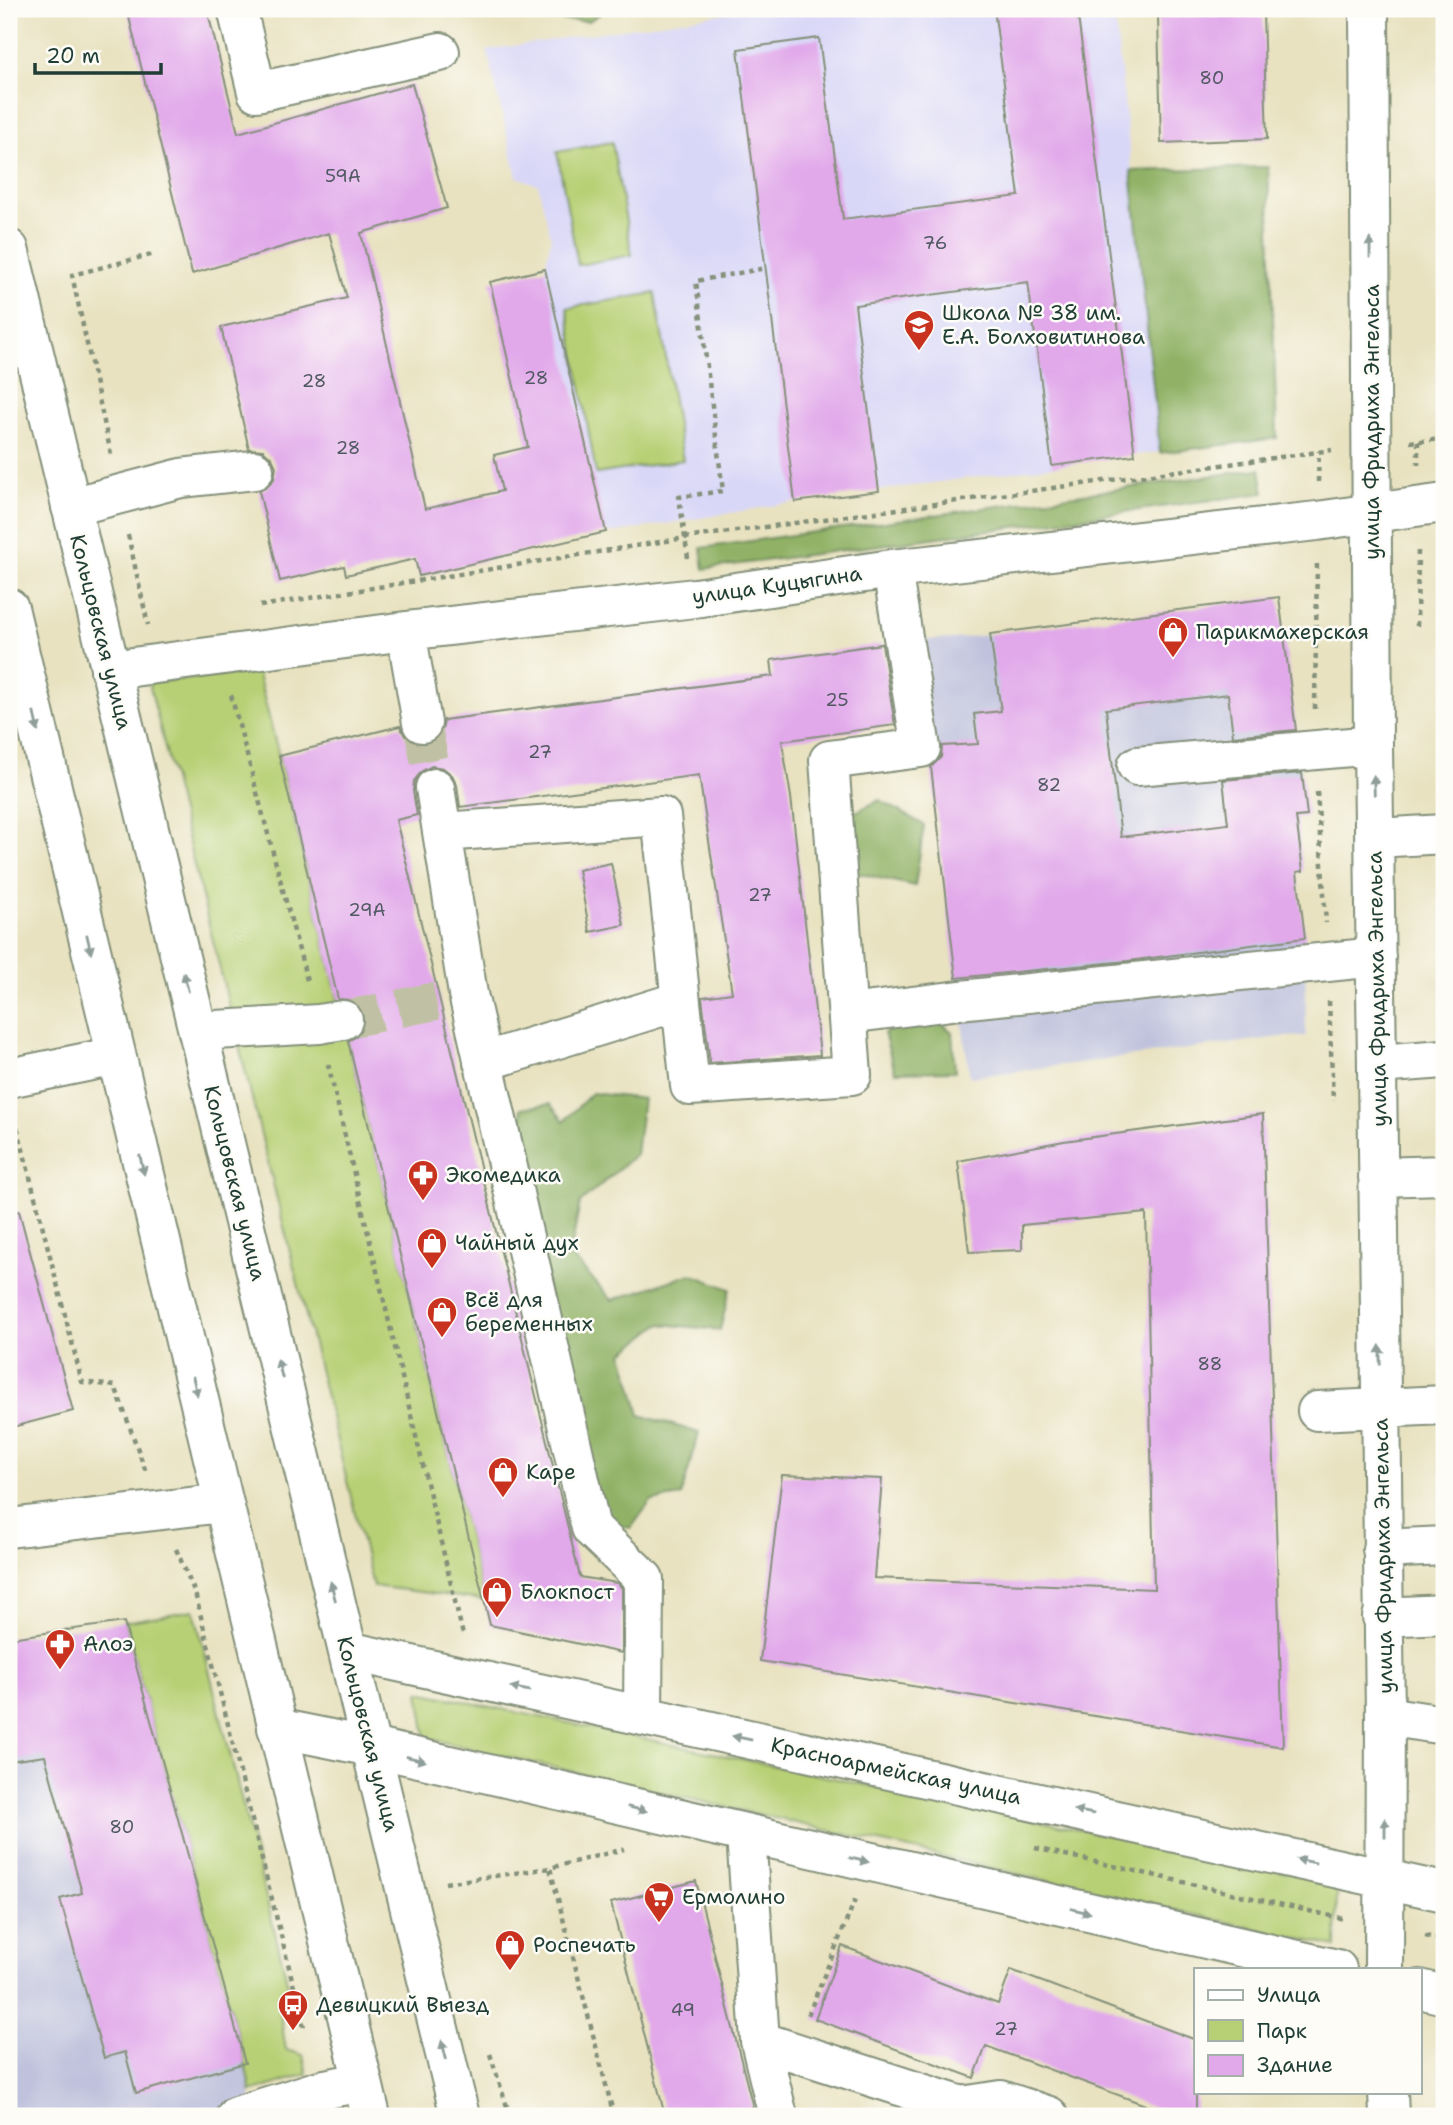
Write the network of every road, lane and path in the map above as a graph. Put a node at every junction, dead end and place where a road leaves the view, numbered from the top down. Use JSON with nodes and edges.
{"nodes":[{"id":1,"x":237,"y":9,"type":"edge"},
{"id":2,"x":1369,"y":9,"type":"edge"},
{"id":3,"x":440,"y":52,"type":"dead end"},
{"id":4,"x":9,"y":249,"type":"edge"},
{"id":5,"x":154,"y":254,"type":"dead end"},
{"id":6,"x":766,"y":268,"type":"dead end"},
{"id":7,"x":1444,"y":439,"type":"edge"},
{"id":8,"x":1418,"y":441,"type":"dead end"},
{"id":9,"x":1318,"y":451,"type":"dead end"},
{"id":10,"x":254,"y":470,"type":"dead end"},
{"id":11,"x":120,"y":494,"type":"junction"},
{"id":12,"x":1444,"y":503,"type":"edge"},
{"id":13,"x":71,"y":506,"type":"junction"},
{"id":14,"x":1372,"y":512,"type":"junction"},
{"id":15,"x":682,"y":522,"type":"dead end"},
{"id":16,"x":892,"y":569,"type":"junction"},
{"id":17,"x":249,"y":607,"type":"dead end"},
{"id":18,"x":9,"y":608,"type":"edge"},
{"id":19,"x":160,"y":623,"type":"dead end"},
{"id":20,"x":406,"y":631,"type":"junction"},
{"id":21,"x":219,"y":656,"type":"junction"},
{"id":22,"x":110,"y":670,"type":"junction"},
{"id":23,"x":17,"y":682,"type":"edge"},
{"id":24,"x":422,"y":723,"type":"tunnel mouth"},
{"id":25,"x":1373,"y":745,"type":"junction"},
{"id":26,"x":1137,"y":766,"type":"dead end"},
{"id":27,"x":435,"y":788,"type":"tunnel mouth"},
{"id":28,"x":443,"y":832,"type":"junction"},
{"id":29,"x":1444,"y":834,"type":"edge"},
{"id":30,"x":1376,"y":838,"type":"junction"},
{"id":31,"x":1377,"y":957,"type":"junction"},
{"id":32,"x":680,"y":1001,"type":"junction"},
{"id":33,"x":848,"y":1014,"type":"junction"},
{"id":34,"x":331,"y":1022,"type":"junction"},
{"id":35,"x":198,"y":1031,"type":"junction"},
{"id":36,"x":116,"y":1056,"type":"junction"},
{"id":37,"x":1444,"y":1059,"type":"edge"},
{"id":38,"x":483,"y":1062,"type":"junction"},
{"id":39,"x":1378,"y":1064,"type":"junction"},
{"id":40,"x":10,"y":1092,"type":"edge"},
{"id":41,"x":1444,"y":1175,"type":"edge"},
{"id":42,"x":1378,"y":1177,"type":"junction"},
{"id":43,"x":1444,"y":1405,"type":"edge"},
{"id":44,"x":1381,"y":1408,"type":"junction"},
{"id":45,"x":1317,"y":1411,"type":"dead end"},
{"id":46,"x":223,"y":1503,"type":"junction"},
{"id":47,"x":160,"y":1510,"type":"junction"},
{"id":48,"x":9,"y":1528,"type":"edge"},
{"id":49,"x":1444,"y":1546,"type":"edge"},
{"id":50,"x":1381,"y":1549,"type":"junction"},
{"id":51,"x":1444,"y":1614,"type":"edge"},
{"id":52,"x":1382,"y":1617,"type":"junction"},
{"id":53,"x":463,"y":1635,"type":"dead end"},
{"id":54,"x":348,"y":1651,"type":"junction"},
{"id":55,"x":643,"y":1716,"type":"junction"},
{"id":56,"x":1385,"y":1716,"type":"junction"},
{"id":57,"x":1444,"y":1725,"type":"edge"},
{"id":58,"x":277,"y":1728,"type":"junction"},
{"id":59,"x":371,"y":1747,"type":"junction"},
{"id":60,"x":746,"y":1834,"type":"junction"},
{"id":61,"x":631,"y":1847,"type":"dead end"},
{"id":62,"x":550,"y":1868,"type":"junction"},
{"id":63,"x":1385,"y":1879,"type":"junction"},
{"id":64,"x":448,"y":1883,"type":"dead end"},
{"id":65,"x":1444,"y":1892,"type":"edge"},
{"id":66,"x":855,"y":1899,"type":"dead end"},
{"id":67,"x":1420,"y":1935,"type":"dead end"},
{"id":68,"x":1444,"y":1940,"type":"edge"},
{"id":69,"x":1333,"y":1968,"type":"edge"},
{"id":70,"x":1384,"y":1968,"type":"edge"},
{"id":71,"x":1422,"y":1989,"type":"edge"},
{"id":72,"x":1444,"y":1994,"type":"edge"},
{"id":73,"x":777,"y":2046,"type":"junction"},
{"id":74,"x":320,"y":2090,"type":"junction"},
{"id":75,"x":1388,"y":2094,"type":"edge"},
{"id":76,"x":366,"y":2099,"type":"edge"},
{"id":77,"x":236,"y":2116,"type":"edge"},
{"id":78,"x":460,"y":2116,"type":"edge"},
{"id":79,"x":614,"y":2116,"type":"edge"},
{"id":80,"x":778,"y":2116,"type":"edge"},
{"id":81,"x":1049,"y":2116,"type":"edge"},
{"id":82,"x":1389,"y":2116,"type":"edge"}],
"edges":[{"from":1,"to":3,"type":"street"},
{"from":14,"to":2,"type":"street","name":"улица Фридриха Энгельса","one_way":true},
{"from":4,"to":13,"type":"street","name":"Кольцовская улица"},
{"from":5,"to":11,"type":"path"},
{"from":6,"to":15,"type":"path"},
{"from":7,"to":8,"type":"path"},
{"from":9,"to":17,"type":"path"},
{"from":10,"to":11,"type":"street"},
{"from":11,"to":13,"type":"street"},
{"from":11,"to":19,"type":"path"},
{"from":12,"to":14,"type":"street","name":"улица Куцыгина"},
{"from":13,"to":22,"type":"street","name":"Кольцовская улица"},
{"from":14,"to":16,"type":"street","name":"улица Куцыгина"},
{"from":14,"to":25,"type":"street","name":"улица Фридриха Энгельса"},
{"from":16,"to":20,"type":"street","name":"улица Куцыгина"},
{"from":16,"to":33,"type":"street"},
{"from":18,"to":23,"type":"street"},
{"from":20,"to":21,"type":"street","name":"улица Куцыгина"},
{"from":20,"to":24,"type":"street"},
{"from":21,"to":22,"type":"street","name":"улица Куцыгина"},
{"from":21,"to":34,"type":"path"},
{"from":35,"to":22,"type":"street","name":"Кольцовская улица","one_way":true},
{"from":23,"to":36,"type":"street","one_way":true},
{"from":25,"to":26,"type":"street"},
{"from":30,"to":25,"type":"street","name":"улица Фридриха Энгельса","one_way":true},
{"from":27,"to":28,"type":"street"},
{"from":28,"to":32,"type":"street"},
{"from":28,"to":38,"type":"street"},
{"from":29,"to":30,"type":"street"},
{"from":30,"to":31,"type":"street","name":"улица Фридриха Энгельса"},
{"from":31,"to":33,"type":"street"},
{"from":31,"to":39,"type":"street","name":"улица Фридриха Энгельса"},
{"from":32,"to":33,"type":"street"},
{"from":32,"to":38,"type":"street"},
{"from":34,"to":35,"type":"street"},
{"from":34,"to":53,"type":"path"},
{"from":54,"to":35,"type":"street","name":"Кольцовская улица","one_way":true},
{"from":36,"to":40,"type":"street"},
{"from":36,"to":46,"type":"street","one_way":true},
{"from":37,"to":39,"type":"street"},
{"from":38,"to":55,"type":"street"},
{"from":39,"to":42,"type":"street","name":"улица Фридриха Энгельса"},
{"from":40,"to":47,"type":"path"},
{"from":41,"to":42,"type":"street"},
{"from":44,"to":42,"type":"street","name":"улица Фридриха Энгельса","one_way":true},
{"from":43,"to":44,"type":"street"},
{"from":44,"to":45,"type":"street"},
{"from":44,"to":50,"type":"street","name":"улица Фридриха Энгельса"},
{"from":46,"to":47,"type":"street"},
{"from":46,"to":58,"type":"street"},
{"from":47,"to":48,"type":"street"},
{"from":47,"to":74,"type":"path"},
{"from":49,"to":50,"type":"street"},
{"from":50,"to":52,"type":"street","name":"улица Фридриха Энгельса"},
{"from":51,"to":52,"type":"street"},
{"from":52,"to":56,"type":"street","name":"улица Фридриха Энгельса"},
{"from":55,"to":54,"type":"street","name":"Красноармейская улица","one_way":true},
{"from":54,"to":59,"type":"street","name":"Кольцовская улица"},
{"from":63,"to":55,"type":"street","name":"Красноармейская улица","one_way":true},
{"from":56,"to":57,"type":"street"},
{"from":63,"to":56,"type":"street","name":"улица Фридриха Энгельса","one_way":true},
{"from":58,"to":59,"type":"street"},
{"from":58,"to":76,"type":"street"},
{"from":59,"to":60,"type":"street","one_way":true},
{"from":78,"to":59,"type":"street","name":"Кольцовская улица","one_way":true},
{"from":60,"to":69,"type":"street","one_way":true},
{"from":60,"to":73,"type":"street"},
{"from":61,"to":62,"type":"path"},
{"from":62,"to":64,"type":"path"},
{"from":62,"to":79,"type":"path"},
{"from":63,"to":65,"type":"street","name":"Красноармейская улица"},
{"from":63,"to":70,"type":"street","name":"улица Фридриха Энгельса"},
{"from":66,"to":73,"type":"path"},
{"from":67,"to":68,"type":"path"},
{"from":71,"to":72,"type":"street"},
{"from":73,"to":80,"type":"street"},
{"from":73,"to":81,"type":"street"},
{"from":74,"to":76,"type":"street"},
{"from":74,"to":77,"type":"street"},
{"from":75,"to":82,"type":"street"}]}
